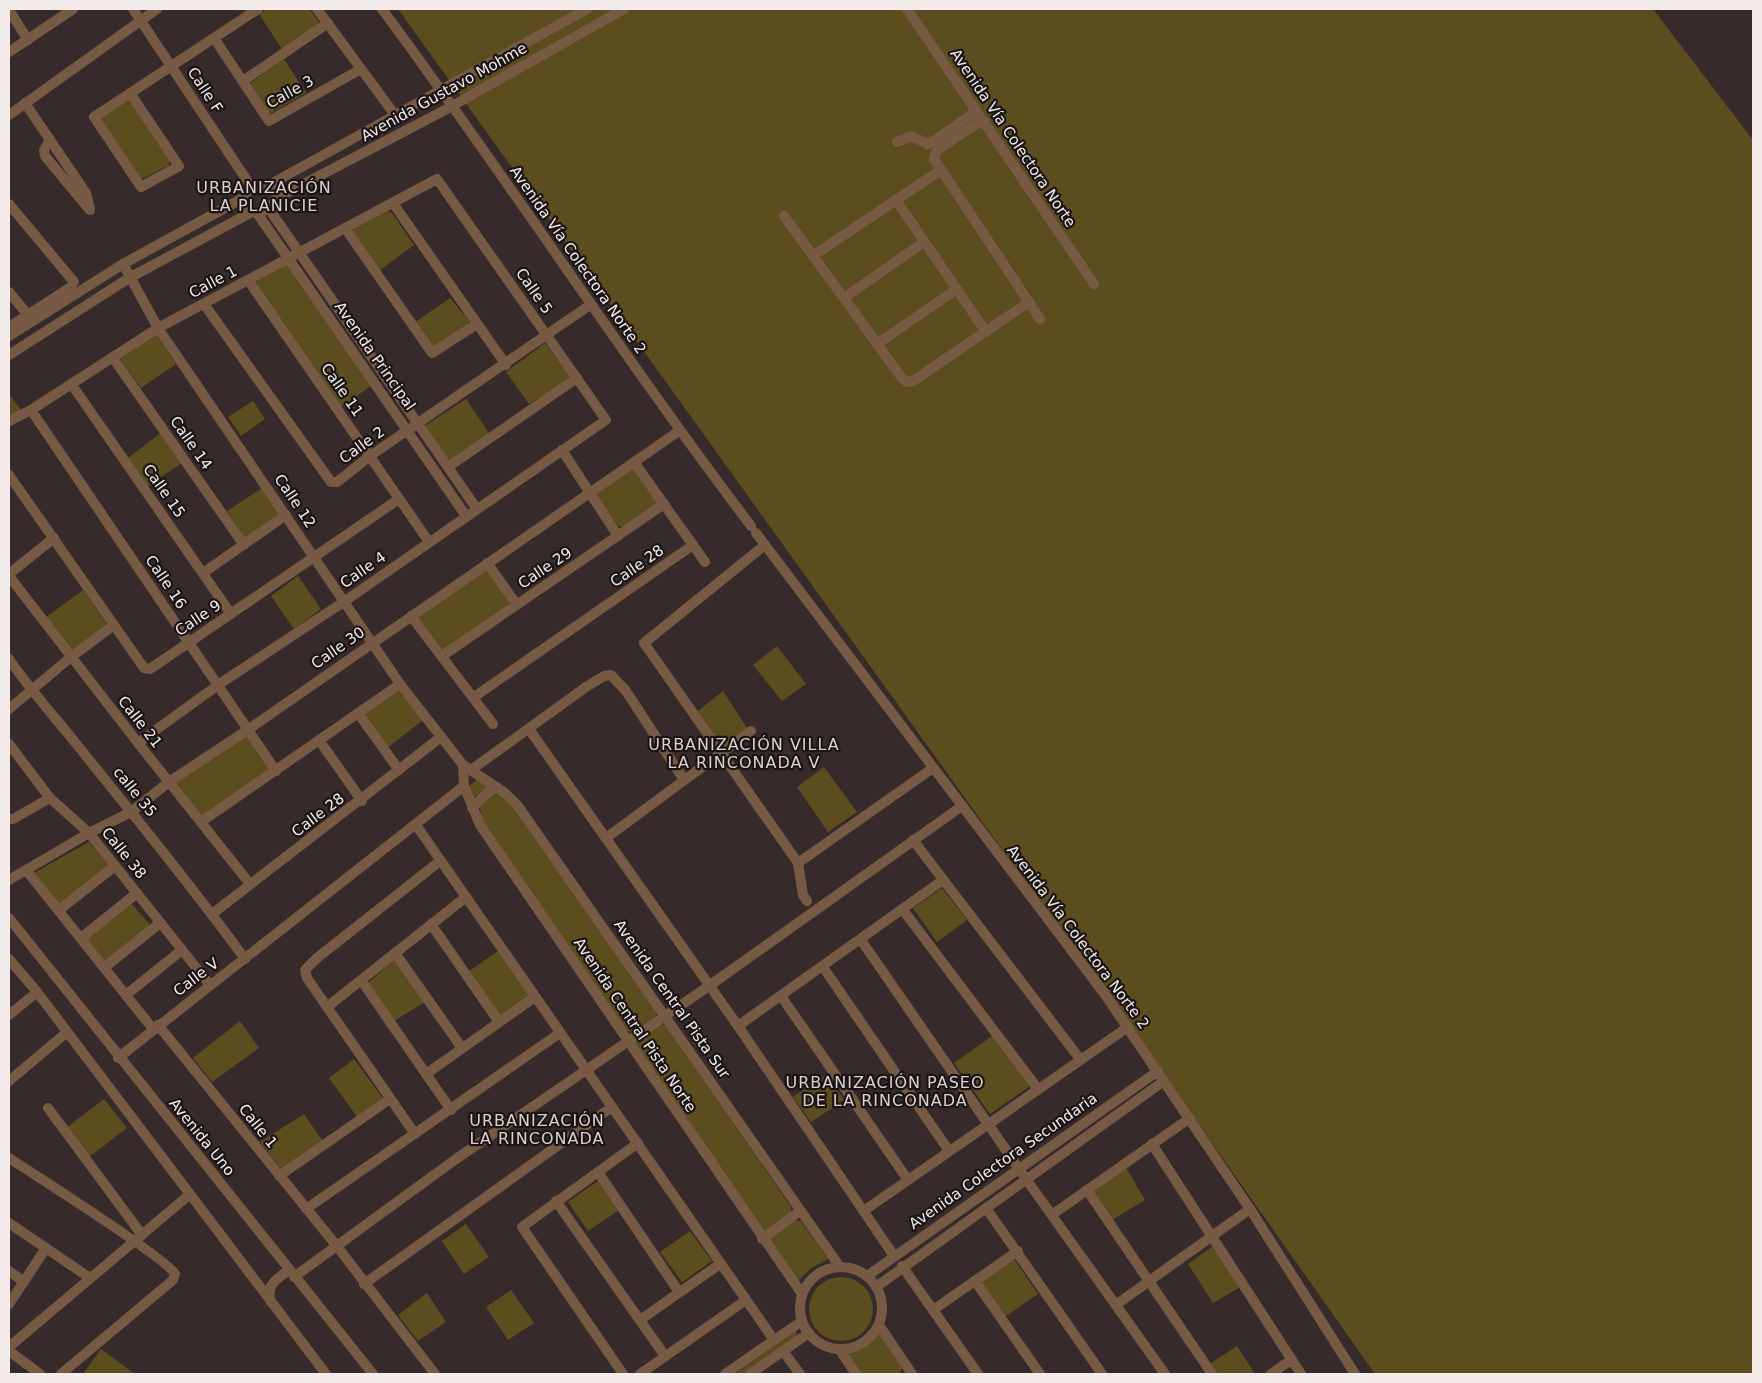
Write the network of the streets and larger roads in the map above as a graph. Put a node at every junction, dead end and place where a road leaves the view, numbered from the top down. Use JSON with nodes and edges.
{"nodes":[{"id":1,"x":73,"y":9,"type":"edge"},
{"id":2,"x":133,"y":9,"type":"edge"},
{"id":3,"x":157,"y":9,"type":"edge"},
{"id":4,"x":258,"y":9,"type":"edge"},
{"id":5,"x":318,"y":9,"type":"edge"},
{"id":6,"x":382,"y":9,"type":"edge"},
{"id":7,"x":587,"y":9,"type":"edge"},
{"id":8,"x":624,"y":9,"type":"edge"},
{"id":9,"x":907,"y":9,"type":"edge"},
{"id":10,"x":9,"y":10,"type":"edge"},
{"id":11,"x":141,"y":21,"type":"junction"},
{"id":12,"x":328,"y":23,"type":"junction"},
{"id":13,"x":214,"y":38,"type":"junction"},
{"id":14,"x":28,"y":40,"type":"junction"},
{"id":15,"x":9,"y":52,"type":"edge"},
{"id":16,"x":171,"y":66,"type":"junction"},
{"id":17,"x":361,"y":69,"type":"junction"},
{"id":18,"x":243,"y":81,"type":"junction"},
{"id":19,"x":442,"y":89,"type":"junction"},
{"id":20,"x":130,"y":93,"type":"junction"},
{"id":21,"x":25,"y":103,"type":"junction"},
{"id":22,"x":453,"y":106,"type":"junction"},
{"id":23,"x":976,"y":109,"type":"junction"},
{"id":24,"x":9,"y":114,"type":"edge"},
{"id":25,"x":395,"y":115,"type":"junction"},
{"id":26,"x":985,"y":122,"type":"junction"},
{"id":27,"x":50,"y":140,"type":"junction"},
{"id":28,"x":897,"y":142,"type":"dead end"},
{"id":29,"x":941,"y":170,"type":"junction"},
{"id":30,"x":437,"y":179,"type":"joint"},
{"id":31,"x":271,"y":184,"type":"junction"},
{"id":32,"x":252,"y":188,"type":"junction"},
{"id":33,"x":242,"y":198,"type":"junction"},
{"id":34,"x":277,"y":198,"type":"junction"},
{"id":35,"x":896,"y":200,"type":"junction"},
{"id":36,"x":393,"y":203,"type":"junction"},
{"id":37,"x":9,"y":204,"type":"edge"},
{"id":38,"x":268,"y":209,"type":"junction"},
{"id":39,"x":254,"y":213,"type":"junction"},
{"id":40,"x":784,"y":216,"type":"dead end"},
{"id":41,"x":345,"y":228,"type":"junction"},
{"id":42,"x":924,"y":242,"type":"junction"},
{"id":43,"x":300,"y":252,"type":"junction"},
{"id":44,"x":814,"y":255,"type":"junction"},
{"id":45,"x":288,"y":258,"type":"junction"},
{"id":46,"x":122,"y":264,"type":"junction"},
{"id":47,"x":129,"y":278,"type":"junction"},
{"id":48,"x":248,"y":280,"type":"junction"},
{"id":49,"x":1094,"y":284,"type":"dead end"},
{"id":50,"x":957,"y":289,"type":"junction"},
{"id":51,"x":9,"y":292,"type":"edge"},
{"id":52,"x":844,"y":298,"type":"junction"},
{"id":53,"x":1029,"y":302,"type":"junction"},
{"id":54,"x":204,"y":304,"type":"junction"},
{"id":55,"x":590,"y":305,"type":"junction"},
{"id":56,"x":28,"y":315,"type":"junction"},
{"id":57,"x":1040,"y":319,"type":"dead end"},
{"id":58,"x":477,"y":324,"type":"junction"},
{"id":59,"x":9,"y":327,"type":"edge"},
{"id":60,"x":158,"y":328,"type":"junction"},
{"id":61,"x":986,"y":332,"type":"junction"},
{"id":62,"x":9,"y":336,"type":"edge"},
{"id":63,"x":547,"y":336,"type":"junction"},
{"id":64,"x":877,"y":344,"type":"junction"},
{"id":65,"x":9,"y":355,"type":"edge"},
{"id":66,"x":113,"y":358,"type":"junction"},
{"id":67,"x":506,"y":365,"type":"junction"},
{"id":68,"x":576,"y":378,"type":"junction"},
{"id":69,"x":72,"y":385,"type":"junction"},
{"id":70,"x":32,"y":410,"type":"junction"},
{"id":71,"x":606,"y":420,"type":"joint"},
{"id":72,"x":9,"y":421,"type":"edge"},
{"id":73,"x":419,"y":423,"type":"junction"},
{"id":74,"x":408,"y":430,"type":"junction"},
{"id":75,"x":679,"y":431,"type":"junction"},
{"id":76,"x":562,"y":450,"type":"junction"},
{"id":77,"x":370,"y":456,"type":"junction"},
{"id":78,"x":634,"y":462,"type":"junction"},
{"id":79,"x":448,"y":467,"type":"junction"},
{"id":80,"x":9,"y":477,"type":"edge"},
{"id":81,"x":590,"y":493,"type":"junction"},
{"id":82,"x":400,"y":499,"type":"junction"},
{"id":83,"x":664,"y":504,"type":"junction"},
{"id":84,"x":477,"y":509,"type":"junction"},
{"id":85,"x":286,"y":515,"type":"junction"},
{"id":86,"x":466,"y":516,"type":"junction"},
{"id":87,"x":618,"y":536,"type":"junction"},
{"id":88,"x":54,"y":538,"type":"junction"},
{"id":89,"x":429,"y":542,"type":"junction"},
{"id":90,"x":244,"y":545,"type":"junction"},
{"id":91,"x":693,"y":545,"type":"junction"},
{"id":92,"x":765,"y":545,"type":"junction"},
{"id":93,"x":315,"y":557,"type":"junction"},
{"id":94,"x":706,"y":562,"type":"dead end"},
{"id":95,"x":487,"y":563,"type":"junction"},
{"id":96,"x":203,"y":573,"type":"junction"},
{"id":97,"x":9,"y":575,"type":"edge"},
{"id":98,"x":345,"y":601,"type":"junction"},
{"id":99,"x":517,"y":605,"type":"junction"},
{"id":100,"x":231,"y":614,"type":"junction"},
{"id":101,"x":411,"y":616,"type":"junction"},
{"id":102,"x":114,"y":625,"type":"junction"},
{"id":103,"x":189,"y":642,"type":"junction"},
{"id":104,"x":372,"y":643,"type":"junction"},
{"id":105,"x":442,"y":656,"type":"junction"},
{"id":106,"x":71,"y":657,"type":"junction"},
{"id":107,"x":9,"y":659,"type":"edge"},
{"id":108,"x":400,"y":684,"type":"junction"},
{"id":109,"x":218,"y":685,"type":"junction"},
{"id":110,"x":31,"y":691,"type":"junction"},
{"id":111,"x":474,"y":697,"type":"junction"},
{"id":112,"x":9,"y":709,"type":"edge"},
{"id":113,"x":358,"y":713,"type":"junction"},
{"id":114,"x":493,"y":724,"type":"dead end"},
{"id":115,"x":249,"y":729,"type":"junction"},
{"id":116,"x":529,"y":729,"type":"junction"},
{"id":117,"x":751,"y":731,"type":"dead end"},
{"id":118,"x":441,"y":738,"type":"junction"},
{"id":119,"x":319,"y":740,"type":"junction"},
{"id":120,"x":9,"y":744,"type":"edge"},
{"id":121,"x":138,"y":744,"type":"junction"},
{"id":122,"x":721,"y":753,"type":"junction"},
{"id":123,"x":467,"y":768,"type":"junction"},
{"id":124,"x":933,"y":768,"type":"junction"},
{"id":125,"x":399,"y":770,"type":"junction"},
{"id":126,"x":276,"y":771,"type":"junction"},
{"id":127,"x":684,"y":780,"type":"junction"},
{"id":128,"x":169,"y":782,"type":"junction"},
{"id":129,"x":464,"y":786,"type":"junction"},
{"id":130,"x":497,"y":787,"type":"junction"},
{"id":131,"x":50,"y":798,"type":"junction"},
{"id":132,"x":362,"y":801,"type":"junction"},
{"id":133,"x":962,"y":806,"type":"junction"},
{"id":134,"x":472,"y":808,"type":"junction"},
{"id":135,"x":131,"y":812,"type":"junction"},
{"id":136,"x":9,"y":819,"type":"edge"},
{"id":137,"x":201,"y":822,"type":"junction"},
{"id":138,"x":416,"y":825,"type":"junction"},
{"id":139,"x":88,"y":833,"type":"junction"},
{"id":140,"x":606,"y":838,"type":"junction"},
{"id":141,"x":913,"y":840,"type":"junction"},
{"id":142,"x":440,"y":861,"type":"junction"},
{"id":143,"x":798,"y":863,"type":"junction"},
{"id":144,"x":115,"y":866,"type":"junction"},
{"id":145,"x":26,"y":870,"type":"junction"},
{"id":146,"x":9,"y":880,"type":"edge"},
{"id":147,"x":944,"y":880,"type":"junction"},
{"id":148,"x":250,"y":884,"type":"junction"},
{"id":149,"x":137,"y":894,"type":"junction"},
{"id":150,"x":466,"y":897,"type":"junction"},
{"id":151,"x":807,"y":901,"type":"dead end"},
{"id":152,"x":59,"y":910,"type":"junction"},
{"id":153,"x":903,"y":910,"type":"junction"},
{"id":154,"x":212,"y":914,"type":"junction"},
{"id":155,"x":9,"y":918,"type":"edge"},
{"id":156,"x":160,"y":923,"type":"junction"},
{"id":157,"x":431,"y":924,"type":"junction"},
{"id":158,"x":81,"y":938,"type":"junction"},
{"id":159,"x":862,"y":940,"type":"junction"},
{"id":160,"x":182,"y":950,"type":"junction"},
{"id":161,"x":395,"y":953,"type":"junction"},
{"id":162,"x":9,"y":959,"type":"edge"},
{"id":163,"x":245,"y":959,"type":"junction"},
{"id":164,"x":105,"y":967,"type":"junction"},
{"id":165,"x":823,"y":967,"type":"junction"},
{"id":166,"x":361,"y":980,"type":"junction"},
{"id":167,"x":210,"y":985,"type":"junction"},
{"id":168,"x":709,"y":986,"type":"junction"},
{"id":169,"x":37,"y":992,"type":"junction"},
{"id":170,"x":126,"y":994,"type":"junction"},
{"id":171,"x":781,"y":996,"type":"junction"},
{"id":172,"x":535,"y":997,"type":"junction"},
{"id":173,"x":327,"y":1007,"type":"junction"},
{"id":174,"x":9,"y":1015,"type":"edge"},
{"id":175,"x":665,"y":1015,"type":"junction"},
{"id":176,"x":499,"y":1022,"type":"junction"},
{"id":177,"x":738,"y":1026,"type":"junction"},
{"id":178,"x":156,"y":1027,"type":"junction"},
{"id":179,"x":1128,"y":1027,"type":"junction"},
{"id":180,"x":66,"y":1033,"type":"junction"},
{"id":181,"x":560,"y":1033,"type":"junction"},
{"id":182,"x":628,"y":1041,"type":"junction"},
{"id":183,"x":462,"y":1048,"type":"junction"},
{"id":184,"x":118,"y":1058,"type":"junction"},
{"id":185,"x":1080,"y":1059,"type":"junction"},
{"id":186,"x":585,"y":1069,"type":"junction"},
{"id":187,"x":1158,"y":1071,"type":"junction"},
{"id":188,"x":426,"y":1074,"type":"junction"},
{"id":189,"x":9,"y":1081,"type":"edge"},
{"id":190,"x":1164,"y":1081,"type":"junction"},
{"id":191,"x":1038,"y":1088,"type":"junction"},
{"id":192,"x":390,"y":1099,"type":"junction"},
{"id":193,"x":612,"y":1107,"type":"junction"},
{"id":194,"x":48,"y":1108,"type":"dead end"},
{"id":195,"x":451,"y":1110,"type":"junction"},
{"id":196,"x":1190,"y":1118,"type":"junction"},
{"id":197,"x":988,"y":1123,"type":"junction"},
{"id":198,"x":415,"y":1134,"type":"junction"},
{"id":199,"x":638,"y":1143,"type":"junction"},
{"id":200,"x":1152,"y":1144,"type":"junction"},
{"id":201,"x":949,"y":1151,"type":"junction"},
{"id":202,"x":9,"y":1158,"type":"edge"},
{"id":203,"x":1019,"y":1168,"type":"junction"},
{"id":204,"x":598,"y":1172,"type":"junction"},
{"id":205,"x":279,"y":1176,"type":"junction"},
{"id":206,"x":1026,"y":1179,"type":"junction"},
{"id":207,"x":908,"y":1180,"type":"junction"},
{"id":208,"x":1087,"y":1190,"type":"junction"},
{"id":209,"x":189,"y":1195,"type":"junction"},
{"id":210,"x":556,"y":1201,"type":"junction"},
{"id":211,"x":986,"y":1208,"type":"junction"},
{"id":212,"x":306,"y":1209,"type":"junction"},
{"id":213,"x":1250,"y":1209,"type":"junction"},
{"id":214,"x":864,"y":1210,"type":"junction"},
{"id":215,"x":800,"y":1211,"type":"junction"},
{"id":216,"x":1053,"y":1214,"type":"junction"},
{"id":217,"x":9,"y":1223,"type":"edge"},
{"id":218,"x":1212,"y":1234,"type":"junction"},
{"id":219,"x":138,"y":1238,"type":"junction"},
{"id":220,"x":762,"y":1239,"type":"junction"},
{"id":221,"x":336,"y":1245,"type":"junction"},
{"id":222,"x":46,"y":1248,"type":"junction"},
{"id":223,"x":1018,"y":1251,"type":"junction"},
{"id":224,"x":894,"y":1256,"type":"junction"},
{"id":225,"x":720,"y":1264,"type":"junction"},
{"id":226,"x":902,"y":1266,"type":"junction"},
{"id":227,"x":840,"y":1267,"type":"junction"},
{"id":228,"x":9,"y":1271,"type":"edge"},
{"id":229,"x":292,"y":1273,"type":"junction"},
{"id":230,"x":866,"y":1276,"type":"junction"},
{"id":231,"x":251,"y":1277,"type":"junction"},
{"id":232,"x":90,"y":1278,"type":"junction"},
{"id":233,"x":975,"y":1281,"type":"junction"},
{"id":234,"x":1148,"y":1281,"type":"junction"},
{"id":235,"x":24,"y":1282,"type":"junction"},
{"id":236,"x":271,"y":1283,"type":"junction"},
{"id":237,"x":364,"y":1284,"type":"junction"},
{"id":238,"x":876,"y":1287,"type":"junction"},
{"id":239,"x":679,"y":1292,"type":"junction"},
{"id":240,"x":802,"y":1294,"type":"junction"},
{"id":241,"x":746,"y":1300,"type":"junction"},
{"id":242,"x":272,"y":1303,"type":"junction"},
{"id":243,"x":9,"y":1304,"type":"edge"},
{"id":244,"x":1116,"y":1304,"type":"junction"},
{"id":245,"x":933,"y":1310,"type":"junction"},
{"id":246,"x":640,"y":1320,"type":"junction"},
{"id":247,"x":802,"y":1321,"type":"junction"},
{"id":248,"x":879,"y":1325,"type":"junction"},
{"id":249,"x":809,"y":1334,"type":"junction"},
{"id":250,"x":774,"y":1340,"type":"junction"},
{"id":251,"x":839,"y":1350,"type":"junction"},
{"id":252,"x":784,"y":1351,"type":"junction"},
{"id":253,"x":10,"y":1352,"type":"edge"},
{"id":254,"x":665,"y":1356,"type":"junction"},
{"id":255,"x":1291,"y":1360,"type":"junction"},
{"id":256,"x":1353,"y":1371,"type":"edge"},
{"id":257,"x":909,"y":1373,"type":"edge"},
{"id":258,"x":40,"y":1374,"type":"edge"},
{"id":259,"x":60,"y":1374,"type":"edge"},
{"id":260,"x":326,"y":1374,"type":"edge"},
{"id":261,"x":373,"y":1374,"type":"edge"},
{"id":262,"x":435,"y":1374,"type":"edge"},
{"id":263,"x":623,"y":1374,"type":"edge"},
{"id":264,"x":640,"y":1374,"type":"edge"},
{"id":265,"x":725,"y":1374,"type":"edge"},
{"id":266,"x":750,"y":1374,"type":"edge"},
{"id":267,"x":800,"y":1374,"type":"edge"},
{"id":268,"x":856,"y":1374,"type":"edge"},
{"id":269,"x":978,"y":1374,"type":"edge"},
{"id":270,"x":1040,"y":1374,"type":"edge"},
{"id":271,"x":1102,"y":1374,"type":"edge"},
{"id":272,"x":1165,"y":1374,"type":"edge"},
{"id":273,"x":1212,"y":1374,"type":"edge"},
{"id":274,"x":1271,"y":1374,"type":"edge"},
{"id":275,"x":1300,"y":1374,"type":"edge"},
{"id":276,"x":1342,"y":1374,"type":"edge"}],
"edges":[{"from":1,"to":14,"type":"street"},
{"from":2,"to":11,"type":"street","name":"Calle F"},
{"from":3,"to":11,"type":"street"},
{"from":4,"to":13,"type":"street"},
{"from":5,"to":12,"type":"street"},
{"from":6,"to":19,"type":"street","name":"Avenida Vía Colectora Norte 2"},
{"from":7,"to":19,"type":"street","name":"Avenida Gustavo Mohme"},
{"from":8,"to":22,"type":"street","name":"Avenida Gustavo Mohme"},
{"from":9,"to":23,"type":"street","name":"Avenida Vía Colectora Norte"},
{"from":10,"to":14,"type":"street"},
{"from":11,"to":16,"type":"street","name":"Calle F"},
{"from":11,"to":21,"type":"street"},
{"from":12,"to":17,"type":"street"},
{"from":12,"to":18,"type":"street"},
{"from":13,"to":16,"type":"street"},
{"from":13,"to":18,"type":"street","name":"Calle 3"},
{"from":14,"to":15,"type":"street"},
{"from":16,"to":20,"type":"street"},
{"from":16,"to":32,"type":"street","name":"Calle F"},
{"from":17,"to":18,"type":"street","name":"Calle 3"},
{"from":17,"to":25,"type":"street"},
{"from":19,"to":22,"type":"street","name":"Avenida Vía Colectora Norte 2"},
{"from":19,"to":25,"type":"street","name":"Avenida Gustavo Mohme"},
{"from":20,"to":20,"type":"street"},
{"from":21,"to":24,"type":"street"},
{"from":21,"to":27,"type":"street"},
{"from":22,"to":34,"type":"street","name":"Avenida Gustavo Mohme"},
{"from":22,"to":55,"type":"street","name":"Avenida Vía Colectora Norte 2"},
{"from":23,"to":26,"type":"street","name":"Avenida Vía Colectora Norte"},
{"from":23,"to":28,"type":"street"},
{"from":25,"to":31,"type":"street","name":"Avenida Gustavo Mohme"},
{"from":26,"to":29,"type":"street"},
{"from":26,"to":49,"type":"street","name":"Avenida Vía Colectora Norte"},
{"from":27,"to":27,"type":"street"},
{"from":29,"to":35,"type":"street"},
{"from":29,"to":53,"type":"street"},
{"from":30,"to":36,"type":"street","name":"Calle 1"},
{"from":30,"to":63,"type":"street","name":"Calle 5"},
{"from":31,"to":32,"type":"street"},
{"from":31,"to":34,"type":"street"},
{"from":32,"to":33,"type":"street"},
{"from":33,"to":39,"type":"street"},
{"from":33,"to":46,"type":"street"},
{"from":34,"to":38,"type":"street"},
{"from":35,"to":42,"type":"street"},
{"from":35,"to":44,"type":"street"},
{"from":36,"to":41,"type":"street","name":"Calle 1"},
{"from":36,"to":58,"type":"street"},
{"from":37,"to":56,"type":"street"},
{"from":38,"to":39,"type":"street"},
{"from":38,"to":43,"type":"street","name":"Avenida Principal"},
{"from":39,"to":45,"type":"street","name":"Avenida Principal"},
{"from":39,"to":47,"type":"street"},
{"from":40,"to":44,"type":"street"},
{"from":41,"to":43,"type":"street","name":"Calle 1"},
{"from":41,"to":58,"type":"street"},
{"from":42,"to":50,"type":"street"},
{"from":42,"to":52,"type":"street"},
{"from":43,"to":45,"type":"street","name":"Calle 1"},
{"from":43,"to":73,"type":"street","name":"Avenida Principal"},
{"from":44,"to":52,"type":"street"},
{"from":45,"to":48,"type":"street","name":"Calle 1"},
{"from":45,"to":74,"type":"street","name":"Avenida Principal"},
{"from":46,"to":47,"type":"street"},
{"from":46,"to":62,"type":"street"},
{"from":47,"to":60,"type":"street","name":"Calle 12"},
{"from":47,"to":65,"type":"street"},
{"from":48,"to":54,"type":"street","name":"Calle 1"},
{"from":48,"to":77,"type":"street","name":"Calle 11"},
{"from":50,"to":61,"type":"street"},
{"from":50,"to":64,"type":"street"},
{"from":51,"to":56,"type":"street"},
{"from":52,"to":64,"type":"street"},
{"from":53,"to":57,"type":"street"},
{"from":53,"to":61,"type":"street"},
{"from":54,"to":60,"type":"street","name":"Calle 1"},
{"from":54,"to":77,"type":"street","name":"Calle 2"},
{"from":55,"to":63,"type":"street","name":"Calle 2"},
{"from":55,"to":75,"type":"street","name":"Avenida Vía Colectora Norte 2"},
{"from":56,"to":59,"type":"street"},
{"from":58,"to":67,"type":"street"},
{"from":60,"to":66,"type":"street","name":"Calle 1"},
{"from":60,"to":85,"type":"street","name":"Calle 12"},
{"from":61,"to":64,"type":"street"},
{"from":63,"to":67,"type":"street","name":"Calle 2"},
{"from":63,"to":68,"type":"street","name":"Calle 5"},
{"from":66,"to":69,"type":"street","name":"Calle 1"},
{"from":66,"to":90,"type":"street","name":"Calle 14"},
{"from":67,"to":73,"type":"street","name":"Calle 2"},
{"from":68,"to":71,"type":"street","name":"Calle 5"},
{"from":68,"to":79,"type":"street"},
{"from":69,"to":70,"type":"street","name":"Calle 1"},
{"from":69,"to":96,"type":"street","name":"Calle 15"},
{"from":70,"to":72,"type":"street","name":"Calle 1"},
{"from":70,"to":103,"type":"street","name":"Calle 16"},
{"from":71,"to":76,"type":"street","name":"Calle 4"},
{"from":73,"to":74,"type":"street","name":"Calle 2"},
{"from":73,"to":79,"type":"street","name":"Avenida Principal"},
{"from":74,"to":77,"type":"street","name":"Calle 2"},
{"from":74,"to":86,"type":"street","name":"Avenida Principal"},
{"from":75,"to":78,"type":"street","name":"Calle 30"},
{"from":75,"to":92,"type":"street","name":"Avenida Vía Colectora Norte 2"},
{"from":76,"to":81,"type":"street"},
{"from":76,"to":84,"type":"street","name":"Calle 4"},
{"from":77,"to":82,"type":"street","name":"Calle 11"},
{"from":78,"to":81,"type":"street","name":"Calle 30"},
{"from":78,"to":83,"type":"street"},
{"from":79,"to":84,"type":"street","name":"Avenida Principal"},
{"from":80,"to":88,"type":"street","name":"Calle 9"},
{"from":81,"to":87,"type":"street"},
{"from":81,"to":95,"type":"street","name":"Calle 30"},
{"from":82,"to":89,"type":"street","name":"Calle 11"},
{"from":82,"to":93,"type":"street","name":"Calle 9"},
{"from":83,"to":87,"type":"street","name":"Calle 29"},
{"from":83,"to":91,"type":"street"},
{"from":84,"to":86,"type":"street","name":"Calle 4"},
{"from":85,"to":90,"type":"street"},
{"from":85,"to":93,"type":"street","name":"Calle 12"},
{"from":86,"to":89,"type":"street","name":"Calle 4"},
{"from":87,"to":99,"type":"street","name":"Calle 29"},
{"from":88,"to":97,"type":"street"},
{"from":88,"to":102,"type":"street","name":"Calle 9"},
{"from":89,"to":98,"type":"street","name":"Calle 4"},
{"from":90,"to":96,"type":"street"},
{"from":91,"to":94,"type":"street"},
{"from":91,"to":111,"type":"street","name":"Calle 28"},
{"from":92,"to":122,"type":"street"},
{"from":92,"to":124,"type":"street","name":"Avenida Vía Colectora Norte 2"},
{"from":93,"to":98,"type":"street","name":"Calle 12"},
{"from":93,"to":100,"type":"street","name":"Calle 9"},
{"from":95,"to":99,"type":"street"},
{"from":95,"to":101,"type":"street","name":"Calle 30"},
{"from":96,"to":100,"type":"street","name":"Calle 15"},
{"from":97,"to":106,"type":"street","name":"Calle 21"},
{"from":98,"to":104,"type":"street","name":"Calle 12"},
{"from":98,"to":109,"type":"street","name":"Calle 4"},
{"from":99,"to":105,"type":"street","name":"Calle 29"},
{"from":100,"to":103,"type":"street","name":"Calle 9"},
{"from":101,"to":104,"type":"street","name":"Calle 30"},
{"from":101,"to":105,"type":"street"},
{"from":102,"to":103,"type":"street","name":"Calle 9"},
{"from":102,"to":106,"type":"street"},
{"from":103,"to":109,"type":"street","name":"Calle 16"},
{"from":104,"to":108,"type":"street","name":"Calle 12"},
{"from":104,"to":115,"type":"street","name":"Calle 30"},
{"from":105,"to":111,"type":"street"},
{"from":106,"to":110,"type":"street"},
{"from":106,"to":121,"type":"street","name":"Calle 21"},
{"from":107,"to":110,"type":"street","name":"calle 35"},
{"from":108,"to":113,"type":"street"},
{"from":108,"to":118,"type":"street","name":"Calle 12"},
{"from":109,"to":115,"type":"street","name":"Calle 16"},
{"from":109,"to":121,"type":"street","name":"Calle 4"},
{"from":110,"to":112,"type":"street"},
{"from":110,"to":135,"type":"street","name":"calle 35"},
{"from":111,"to":114,"type":"street"},
{"from":113,"to":119,"type":"street"},
{"from":113,"to":125,"type":"street"},
{"from":115,"to":126,"type":"street","name":"Calle 16"},
{"from":115,"to":128,"type":"street","name":"Calle 30"},
{"from":116,"to":123,"type":"street"},
{"from":116,"to":127,"type":"street"},
{"from":116,"to":140,"type":"street"},
{"from":117,"to":122,"type":"street"},
{"from":118,"to":123,"type":"street","name":"Calle 12"},
{"from":118,"to":125,"type":"street","name":"Calle 28"},
{"from":119,"to":126,"type":"street"},
{"from":119,"to":132,"type":"street"},
{"from":120,"to":131,"type":"street","name":"Calle 38"},
{"from":121,"to":128,"type":"street","name":"Calle 21"},
{"from":122,"to":127,"type":"street"},
{"from":122,"to":143,"type":"street"},
{"from":123,"to":129,"type":"street","name":"Avenida Central Pista Norte"},
{"from":123,"to":130,"type":"street","name":"Avenida Central Pista Sur"},
{"from":124,"to":133,"type":"street","name":"Avenida Vía Colectora Norte 2"},
{"from":124,"to":143,"type":"street"},
{"from":125,"to":132,"type":"street","name":"Calle 28"},
{"from":126,"to":137,"type":"street"},
{"from":127,"to":140,"type":"street"},
{"from":128,"to":135,"type":"street","name":"Calle 30"},
{"from":128,"to":137,"type":"street","name":"Calle 21"},
{"from":129,"to":134,"type":"street","name":"Avenida Central Pista Norte"},
{"from":129,"to":138,"type":"street","name":"Calle V"},
{"from":130,"to":134,"type":"street"},
{"from":130,"to":175,"type":"street","name":"Avenida Central Pista Sur"},
{"from":131,"to":136,"type":"street"},
{"from":131,"to":139,"type":"street","name":"Calle 38"},
{"from":132,"to":148,"type":"street","name":"Calle 28"},
{"from":133,"to":141,"type":"street"},
{"from":133,"to":179,"type":"street","name":"Avenida Vía Colectora Norte 2"},
{"from":134,"to":182,"type":"street","name":"Avenida Central Pista Norte"},
{"from":135,"to":139,"type":"street","name":"Calle 30"},
{"from":135,"to":154,"type":"street","name":"calle 35"},
{"from":137,"to":148,"type":"street","name":"Calle 21"},
{"from":138,"to":142,"type":"street"},
{"from":138,"to":163,"type":"street","name":"Calle V"},
{"from":139,"to":144,"type":"street","name":"Calle 38"},
{"from":139,"to":145,"type":"street","name":"Calle 30"},
{"from":140,"to":168,"type":"street"},
{"from":141,"to":147,"type":"street"},
{"from":141,"to":168,"type":"street"},
{"from":142,"to":150,"type":"street"},
{"from":142,"to":173,"type":"street"},
{"from":143,"to":151,"type":"street"},
{"from":144,"to":149,"type":"street","name":"Calle 38"},
{"from":144,"to":152,"type":"street"},
{"from":145,"to":146,"type":"street","name":"Calle 30"},
{"from":145,"to":152,"type":"street","name":"Calle 1"},
{"from":147,"to":153,"type":"street"},
{"from":147,"to":185,"type":"street"},
{"from":148,"to":154,"type":"street","name":"Calle 28"},
{"from":149,"to":156,"type":"street","name":"Calle 38"},
{"from":149,"to":158,"type":"street"},
{"from":150,"to":157,"type":"street"},
{"from":150,"to":172,"type":"street"},
{"from":152,"to":158,"type":"street","name":"Calle 1"},
{"from":153,"to":159,"type":"street"},
{"from":153,"to":191,"type":"street"},
{"from":154,"to":163,"type":"street"},
{"from":155,"to":184,"type":"street","name":"Avenida Uno"},
{"from":156,"to":160,"type":"street","name":"Calle 38"},
{"from":156,"to":164,"type":"street"},
{"from":157,"to":161,"type":"street"},
{"from":157,"to":176,"type":"street"},
{"from":158,"to":164,"type":"street","name":"Calle 1"},
{"from":159,"to":165,"type":"street"},
{"from":159,"to":197,"type":"street"},
{"from":160,"to":167,"type":"street","name":"Calle 38"},
{"from":160,"to":170,"type":"street"},
{"from":161,"to":166,"type":"street"},
{"from":161,"to":183,"type":"street"},
{"from":162,"to":169,"type":"street"},
{"from":163,"to":167,"type":"street","name":"Calle V"},
{"from":164,"to":170,"type":"street","name":"Calle 1"},
{"from":165,"to":171,"type":"street"},
{"from":165,"to":201,"type":"street"},
{"from":166,"to":173,"type":"street"},
{"from":166,"to":188,"type":"street"},
{"from":167,"to":178,"type":"street","name":"Calle V"},
{"from":168,"to":175,"type":"street"},
{"from":168,"to":177,"type":"street"},
{"from":169,"to":174,"type":"street"},
{"from":169,"to":180,"type":"street"},
{"from":170,"to":178,"type":"street","name":"Calle 1"},
{"from":171,"to":177,"type":"street"},
{"from":171,"to":207,"type":"street"},
{"from":172,"to":176,"type":"street"},
{"from":172,"to":181,"type":"street"},
{"from":173,"to":192,"type":"street"},
{"from":175,"to":182,"type":"street"},
{"from":175,"to":215,"type":"street","name":"Avenida Central Pista Sur"},
{"from":176,"to":183,"type":"street"},
{"from":177,"to":214,"type":"street"},
{"from":178,"to":184,"type":"street","name":"Calle V"},
{"from":178,"to":205,"type":"street","name":"Calle 1"},
{"from":179,"to":185,"type":"street"},
{"from":179,"to":187,"type":"street","name":"Avenida Vía Colectora Norte 2"},
{"from":180,"to":189,"type":"street"},
{"from":180,"to":209,"type":"street"},
{"from":181,"to":186,"type":"street"},
{"from":181,"to":195,"type":"street"},
{"from":182,"to":186,"type":"street"},
{"from":182,"to":220,"type":"street","name":"Avenida Central Pista Norte"},
{"from":183,"to":188,"type":"street"},
{"from":184,"to":229,"type":"street","name":"Avenida Uno"},
{"from":185,"to":191,"type":"street"},
{"from":186,"to":193,"type":"street"},
{"from":186,"to":221,"type":"street"},
{"from":187,"to":190,"type":"street","name":"Avenida Vía Colectora Norte 2"},
{"from":187,"to":203,"type":"street","name":"Avenida Colectora Secundaria"},
{"from":188,"to":195,"type":"street"},
{"from":190,"to":196,"type":"street","name":"Avenida Vía Colectora Norte 2"},
{"from":190,"to":206,"type":"street","name":"Avenida Colectora Secundaria"},
{"from":191,"to":197,"type":"street"},
{"from":192,"to":198,"type":"street"},
{"from":192,"to":205,"type":"street"},
{"from":193,"to":199,"type":"street"},
{"from":193,"to":237,"type":"street"},
{"from":194,"to":219,"type":"street"},
{"from":195,"to":198,"type":"street"},
{"from":196,"to":200,"type":"street"},
{"from":196,"to":213,"type":"street","name":"Avenida Vía Colectora Norte 2"},
{"from":197,"to":201,"type":"street"},
{"from":197,"to":203,"type":"street"},
{"from":198,"to":212,"type":"street"},
{"from":199,"to":204,"type":"street"},
{"from":199,"to":225,"type":"street"},
{"from":200,"to":208,"type":"street"},
{"from":200,"to":218,"type":"street"},
{"from":201,"to":207,"type":"street"},
{"from":202,"to":219,"type":"street"},
{"from":203,"to":206,"type":"street"},
{"from":203,"to":224,"type":"street","name":"Avenida Colectora Secundaria"},
{"from":204,"to":210,"type":"street"},
{"from":204,"to":239,"type":"street"},
{"from":205,"to":212,"type":"street","name":"Calle 1"},
{"from":206,"to":211,"type":"street","name":"Avenida Colectora Secundaria"},
{"from":206,"to":216,"type":"street"},
{"from":207,"to":214,"type":"street"},
{"from":208,"to":216,"type":"street"},
{"from":208,"to":234,"type":"street"},
{"from":209,"to":219,"type":"street"},
{"from":209,"to":231,"type":"street"},
{"from":210,"to":246,"type":"street"},
{"from":210,"to":263,"type":"street"},
{"from":211,"to":223,"type":"street"},
{"from":211,"to":226,"type":"street","name":"Avenida Colectora Secundaria"},
{"from":212,"to":221,"type":"street","name":"Calle 1"},
{"from":213,"to":218,"type":"street"},
{"from":213,"to":256,"type":"street","name":"Avenida Vía Colectora Norte 2"},
{"from":214,"to":224,"type":"street"},
{"from":215,"to":220,"type":"street"},
{"from":215,"to":227,"type":"street","name":"Avenida Central Pista Sur"},
{"from":216,"to":244,"type":"street"},
{"from":217,"to":222,"type":"street"},
{"from":218,"to":234,"type":"street"},
{"from":218,"to":255,"type":"street"},
{"from":219,"to":232,"type":"street"},
{"from":219,"to":259,"type":"street"},
{"from":220,"to":240,"type":"street","name":"Avenida Central Pista Norte"},
{"from":221,"to":229,"type":"street"},
{"from":221,"to":237,"type":"street","name":"Calle 1"},
{"from":222,"to":232,"type":"street"},
{"from":222,"to":235,"type":"street"},
{"from":223,"to":233,"type":"street"},
{"from":223,"to":271,"type":"street"},
{"from":224,"to":230,"type":"street","name":"Avenida Colectora Secundaria"},
{"from":225,"to":239,"type":"street"},
{"from":225,"to":241,"type":"street"},
{"from":226,"to":238,"type":"street","name":"Avenida Colectora Secundaria"},
{"from":226,"to":245,"type":"street"},
{"from":227,"to":230,"type":"street"},
{"from":227,"to":240,"type":"street"},
{"from":228,"to":235,"type":"street"},
{"from":229,"to":236,"type":"street"},
{"from":229,"to":261,"type":"street","name":"Avenida Uno"},
{"from":230,"to":238,"type":"street"},
{"from":231,"to":236,"type":"street"},
{"from":231,"to":242,"type":"street"},
{"from":232,"to":253,"type":"street"},
{"from":233,"to":245,"type":"street"},
{"from":233,"to":270,"type":"street"},
{"from":234,"to":244,"type":"street"},
{"from":234,"to":273,"type":"street"},
{"from":235,"to":243,"type":"street"},
{"from":236,"to":242,"type":"street"},
{"from":237,"to":262,"type":"street","name":"Calle 1"},
{"from":238,"to":248,"type":"street"},
{"from":239,"to":246,"type":"street"},
{"from":240,"to":247,"type":"street"},
{"from":241,"to":250,"type":"street"},
{"from":241,"to":254,"type":"street"},
{"from":242,"to":260,"type":"street"},
{"from":244,"to":272,"type":"street"},
{"from":245,"to":269,"type":"street"},
{"from":246,"to":254,"type":"street"},
{"from":247,"to":249,"type":"street"},
{"from":247,"to":250,"type":"street"},
{"from":248,"to":251,"type":"street"},
{"from":248,"to":257,"type":"street"},
{"from":249,"to":251,"type":"street"},
{"from":249,"to":252,"type":"street"},
{"from":250,"to":265,"type":"street"},
{"from":251,"to":268,"type":"street"},
{"from":252,"to":266,"type":"street"},
{"from":252,"to":267,"type":"street"},
{"from":253,"to":258,"type":"street"},
{"from":254,"to":264,"type":"street"},
{"from":255,"to":274,"type":"street"},
{"from":255,"to":275,"type":"street"},
{"from":256,"to":276,"type":"street"}]}
